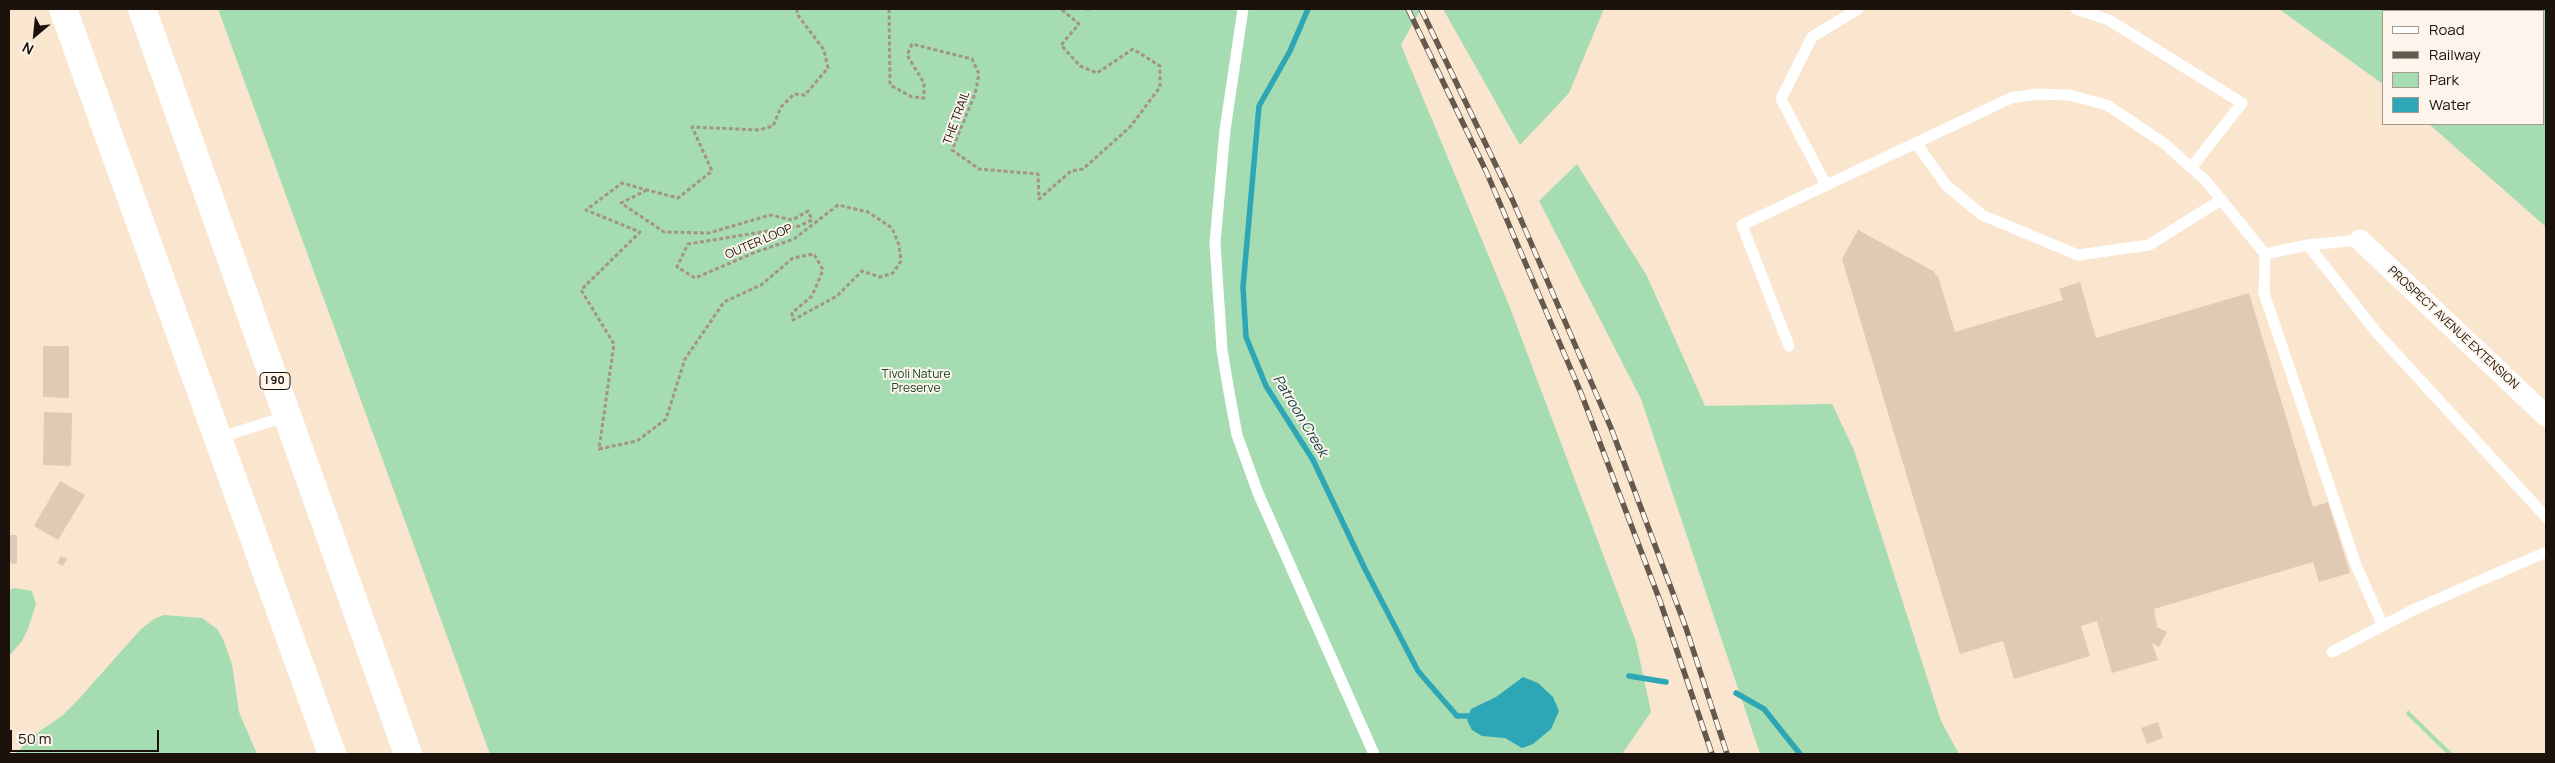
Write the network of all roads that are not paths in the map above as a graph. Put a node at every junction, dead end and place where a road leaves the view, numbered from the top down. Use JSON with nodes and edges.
{"nodes":[{"id":1,"x":63,"y":9,"type":"edge"},
{"id":2,"x":142,"y":9,"type":"edge"},
{"id":3,"x":1242,"y":9,"type":"edge"},
{"id":4,"x":1858,"y":9,"type":"edge"},
{"id":5,"x":2076,"y":9,"type":"edge"},
{"id":6,"x":1916,"y":143,"type":"junction"},
{"id":7,"x":2191,"y":168,"type":"junction"},
{"id":8,"x":1826,"y":185,"type":"junction"},
{"id":9,"x":2221,"y":200,"type":"junction"},
{"id":10,"x":2360,"y":240,"type":"joint"},
{"id":11,"x":2308,"y":245,"type":"junction"},
{"id":12,"x":2265,"y":254,"type":"junction"},
{"id":13,"x":1789,"y":346,"type":"dead end"},
{"id":14,"x":288,"y":416,"type":"junction"},
{"id":15,"x":2546,"y":416,"type":"edge"},
{"id":16,"x":216,"y":439,"type":"junction"},
{"id":17,"x":2546,"y":517,"type":"edge"},
{"id":18,"x":2546,"y":552,"type":"edge"},
{"id":19,"x":2383,"y":626,"type":"junction"},
{"id":20,"x":2332,"y":652,"type":"dead end"},
{"id":21,"x":332,"y":754,"type":"edge"},
{"id":22,"x":408,"y":754,"type":"edge"},
{"id":23,"x":1374,"y":754,"type":"edge"}],
"edges":[{"from":1,"to":16,"type":"highway"},
{"from":2,"to":14,"type":"highway","number":"I 90"},
{"from":3,"to":23,"type":"lane"},
{"from":4,"to":8,"type":"lane"},
{"from":5,"to":7,"type":"lane"},
{"from":6,"to":7,"type":"lane"},
{"from":6,"to":8,"type":"lane"},
{"from":6,"to":9,"type":"lane"},
{"from":7,"to":9,"type":"lane"},
{"from":8,"to":13,"type":"lane"},
{"from":9,"to":12,"type":"lane"},
{"from":10,"to":11,"type":"lane"},
{"from":10,"to":15,"type":"street","name":"PROSPECT AVENUE EXTENSION"},
{"from":11,"to":12,"type":"lane"},
{"from":11,"to":17,"type":"lane"},
{"from":12,"to":19,"type":"lane"},
{"from":14,"to":16,"type":"lane"},
{"from":14,"to":22,"type":"highway","number":"I 90"},
{"from":16,"to":21,"type":"highway"},
{"from":18,"to":19,"type":"lane"},
{"from":19,"to":20,"type":"lane"}]}
